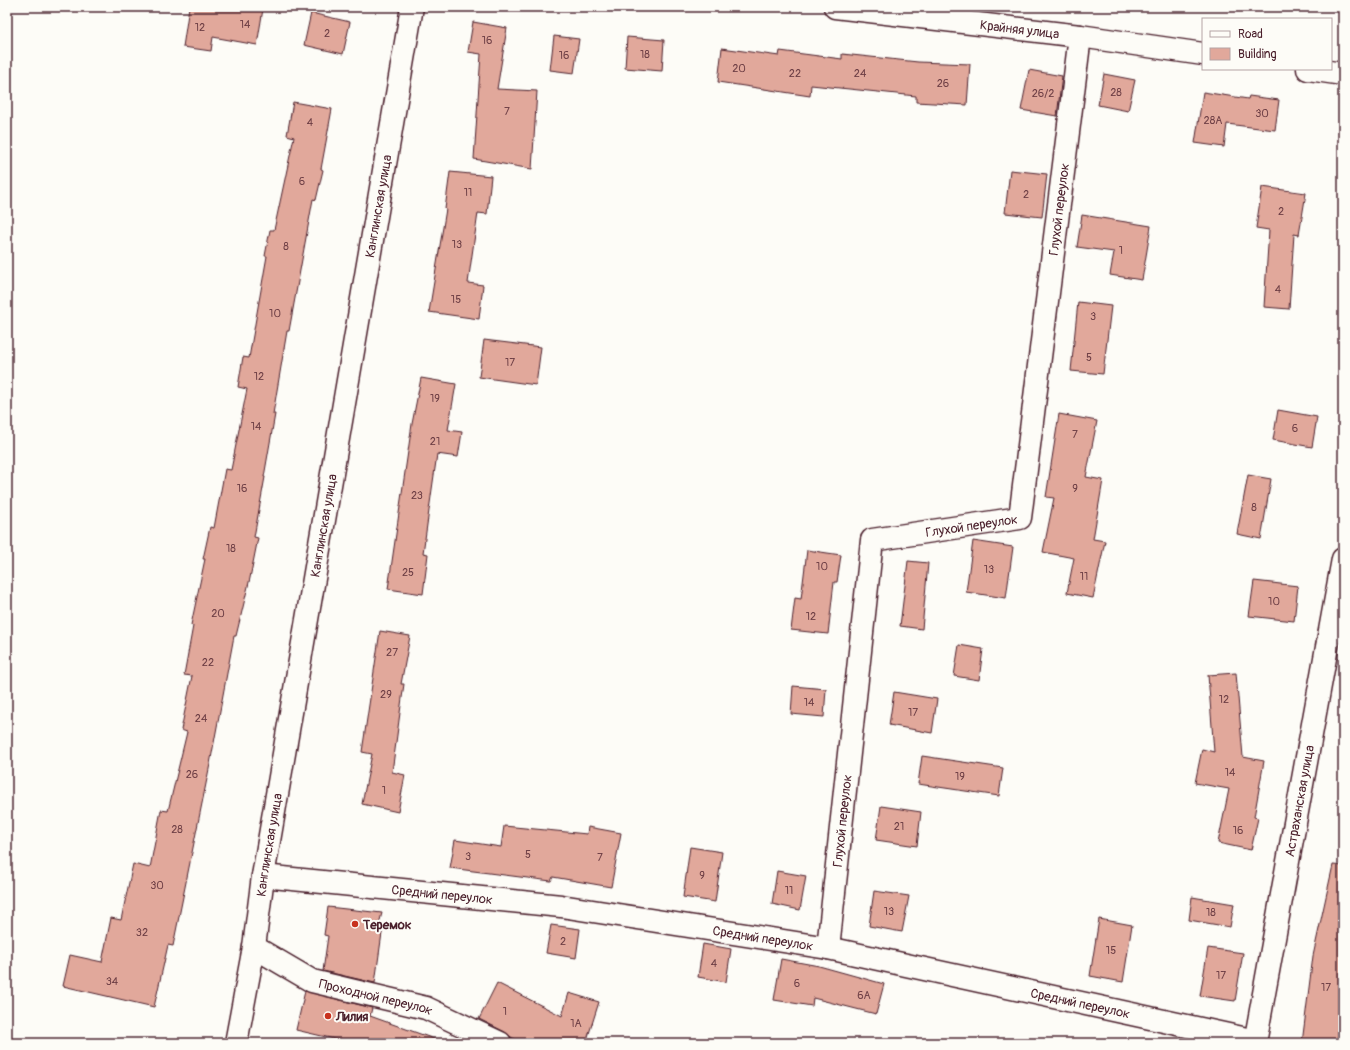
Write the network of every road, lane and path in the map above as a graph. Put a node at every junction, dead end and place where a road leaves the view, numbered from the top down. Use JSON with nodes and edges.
{"nodes":[{"id":1,"x":412,"y":7,"type":"edge"},
{"id":2,"x":836,"y":7,"type":"edge"},
{"id":3,"x":1080,"y":36,"type":"junction"},
{"id":4,"x":1202,"y":54,"type":"edge"},
{"id":5,"x":1315,"y":70,"type":"edge"},
{"id":6,"x":1343,"y":74,"type":"edge"},
{"id":7,"x":1343,"y":559,"type":"edge"},
{"id":8,"x":263,"y":876,"type":"junction"},
{"id":9,"x":254,"y":947,"type":"junction"},
{"id":10,"x":828,"y":948,"type":"junction"},
{"id":11,"x":1256,"y":1042,"type":"edge"},
{"id":12,"x":236,"y":1043,"type":"edge"},
{"id":13,"x":500,"y":1043,"type":"edge"}],
"edges":[{"from":1,"to":8,"type":"street","name":"Канглинская улица"},
{"from":2,"to":3,"type":"street","name":"Крайняя улица"},
{"from":3,"to":4,"type":"street","name":"Крайняя улица"},
{"from":3,"to":10,"type":"street","name":"Глухой переулок"},
{"from":5,"to":6,"type":"street"},
{"from":7,"to":11,"type":"street","name":"Астраханская улица"},
{"from":8,"to":9,"type":"street","name":"Канглинская улица"},
{"from":8,"to":10,"type":"street","name":"Средний переулок"},
{"from":9,"to":12,"type":"street","name":"Канглинская улица"},
{"from":9,"to":13,"type":"street","name":"Проходной переулок"},
{"from":10,"to":11,"type":"street","name":"Средний переулок"}]}
